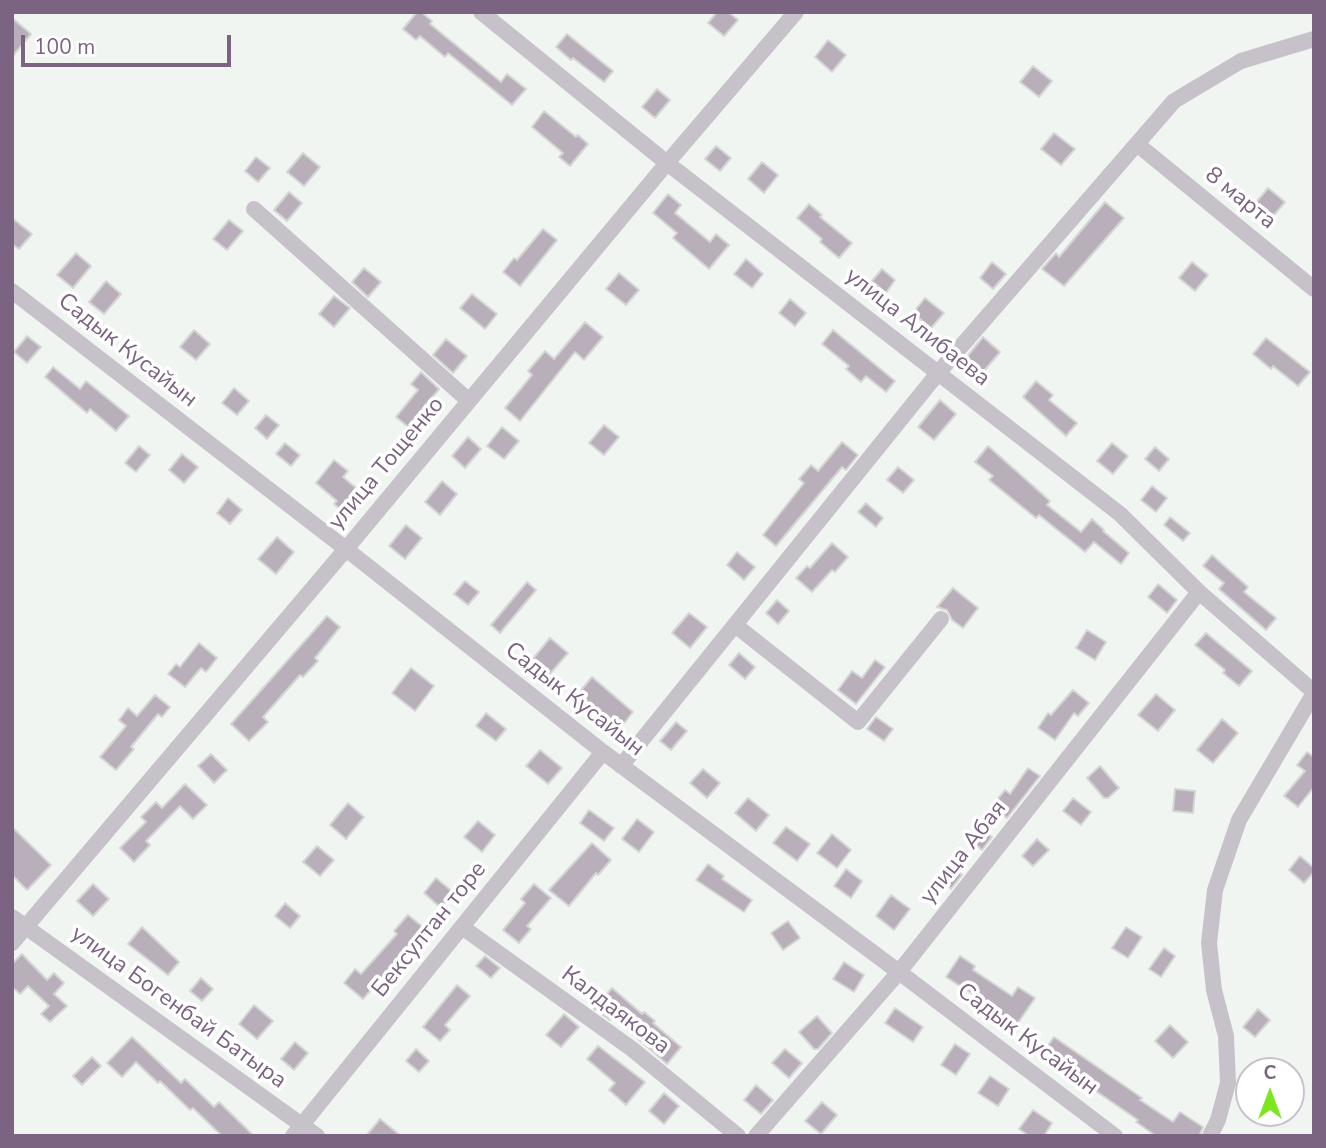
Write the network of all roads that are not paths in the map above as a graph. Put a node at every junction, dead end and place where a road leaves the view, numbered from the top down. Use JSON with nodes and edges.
{"nodes":[{"id":1,"x":481,"y":12,"type":"edge"},
{"id":2,"x":796,"y":12,"type":"edge"},
{"id":3,"x":1314,"y":39,"type":"edge"},
{"id":4,"x":1137,"y":144,"type":"junction"},
{"id":5,"x":667,"y":163,"type":"junction"},
{"id":6,"x":254,"y":209,"type":"dead end"},
{"id":7,"x":1314,"y":289,"type":"edge"},
{"id":8,"x":12,"y":291,"type":"edge"},
{"id":9,"x":938,"y":373,"type":"junction"},
{"id":10,"x":469,"y":401,"type":"junction"},
{"id":11,"x":346,"y":549,"type":"junction"},
{"id":12,"x":1199,"y":592,"type":"junction"},
{"id":13,"x":941,"y":620,"type":"dead end"},
{"id":14,"x":735,"y":625,"type":"junction"},
{"id":15,"x":1314,"y":692,"type":"edge"},
{"id":16,"x":603,"y":752,"type":"junction"},
{"id":17,"x":621,"y":766,"type":"junction"},
{"id":18,"x":19,"y":922,"type":"edge"},
{"id":19,"x":462,"y":928,"type":"junction"},
{"id":20,"x":12,"y":943,"type":"edge"},
{"id":21,"x":899,"y":972,"type":"junction"},
{"id":22,"x":298,"y":1131,"type":"edge"},
{"id":23,"x":317,"y":1136,"type":"edge"},
{"id":24,"x":738,"y":1136,"type":"edge"},
{"id":25,"x":756,"y":1136,"type":"edge"},
{"id":26,"x":1115,"y":1136,"type":"edge"},
{"id":27,"x":1210,"y":1136,"type":"edge"}],
"edges":[{"from":1,"to":5,"type":"street","name":"улица Алибаева"},
{"from":2,"to":5,"type":"street","name":"улица Тощенко"},
{"from":3,"to":4,"type":"street"},
{"from":4,"to":7,"type":"street","name":"8 марта"},
{"from":4,"to":9,"type":"street"},
{"from":5,"to":9,"type":"street","name":"улица Алибаева"},
{"from":5,"to":10,"type":"street","name":"улица Тощенко"},
{"from":6,"to":10,"type":"street"},
{"from":8,"to":11,"type":"street","name":"Садык Кусайын"},
{"from":9,"to":12,"type":"street","name":"улица Алибаева"},
{"from":9,"to":14,"type":"street"},
{"from":10,"to":11,"type":"street","name":"улица Тощенко"},
{"from":11,"to":16,"type":"street","name":"Садык Кусайын"},
{"from":11,"to":18,"type":"street","name":"улица Тощенко"},
{"from":12,"to":15,"type":"street","name":"улица Алибаева"},
{"from":12,"to":21,"type":"street","name":"улица Абая"},
{"from":13,"to":14,"type":"street"},
{"from":14,"to":17,"type":"street"},
{"from":15,"to":27,"type":"street"},
{"from":16,"to":17,"type":"street","name":"Садык Кусайын"},
{"from":16,"to":19,"type":"street","name":"Бексултан торе"},
{"from":17,"to":21,"type":"street","name":"Садык Кусайын"},
{"from":18,"to":20,"type":"street","name":"улица Тощенко"},
{"from":18,"to":22,"type":"street","name":"улица Богенбай Батыра"},
{"from":19,"to":22,"type":"street","name":"Бексултан торе"},
{"from":19,"to":24,"type":"street","name":"Калдаякова"},
{"from":21,"to":25,"type":"street","name":"улица Абая"},
{"from":21,"to":26,"type":"street","name":"Садык Кусайын"},
{"from":22,"to":23,"type":"street","name":"улица Богенбай Батыра"}]}
